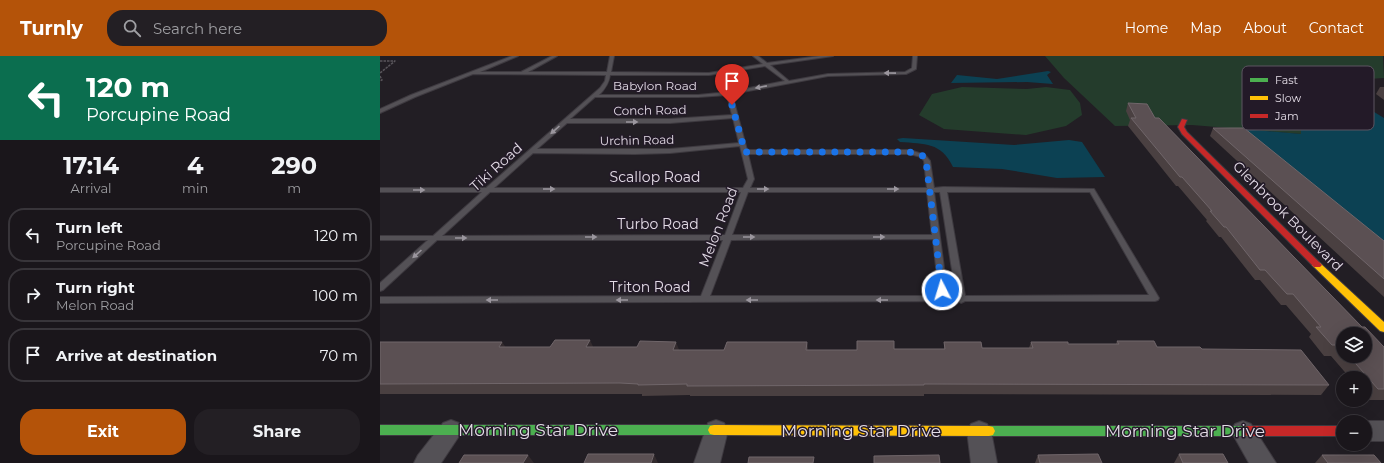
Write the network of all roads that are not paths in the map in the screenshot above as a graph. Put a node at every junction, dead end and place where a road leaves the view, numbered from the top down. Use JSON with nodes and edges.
{"nodes":[{"id":1,"x":516,"y":56,"type":"edge"},
{"id":2,"x":555,"y":56,"type":"edge"},
{"id":3,"x":612,"y":56,"type":"edge"},
{"id":4,"x":755,"y":56,"type":"edge"},
{"id":5,"x":831,"y":56,"type":"edge"},
{"id":6,"x":915,"y":56,"type":"edge"},
{"id":7,"x":766,"y":65,"type":"junction"},
{"id":8,"x":473,"y":73,"type":"junction"},
{"id":9,"x":520,"y":74,"type":"junction"},
{"id":10,"x":609,"y":74,"type":"junction"},
{"id":11,"x":788,"y":81,"type":"junction"},
{"id":12,"x":729,"y":93,"type":"junction"},
{"id":13,"x":595,"y":96,"type":"junction"},
{"id":14,"x":380,"y":111,"type":"edge"},
{"id":15,"x":734,"y":116,"type":"junction"},
{"id":16,"x":1184,"y":120,"type":"dead end"},
{"id":17,"x":565,"y":121,"type":"junction"},
{"id":18,"x":743,"y":144,"type":"junction"},
{"id":19,"x":531,"y":151,"type":"junction"},
{"id":20,"x":745,"y":152,"type":"junction"},
{"id":21,"x":930,"y":189,"type":"junction"},
{"id":22,"x":942,"y":189,"type":"junction"},
{"id":23,"x":380,"y":190,"type":"edge"},
{"id":24,"x":488,"y":190,"type":"junction"},
{"id":25,"x":746,"y":190,"type":"junction"},
{"id":26,"x":727,"y":237,"type":"junction"},
{"id":27,"x":936,"y":237,"type":"junction"},
{"id":28,"x":380,"y":238,"type":"edge"},
{"id":29,"x":436,"y":238,"type":"junction"},
{"id":30,"x":380,"y":288,"type":"edge"},
{"id":31,"x":380,"y":300,"type":"edge"},
{"id":32,"x":704,"y":300,"type":"junction"},
{"id":33,"x":921,"y":300,"type":"junction"},
{"id":34,"x":961,"y":300,"type":"junction"},
{"id":35,"x":1384,"y":328,"type":"edge"},
{"id":36,"x":380,"y":430,"type":"edge"},
{"id":37,"x":451,"y":430,"type":"junction"},
{"id":38,"x":716,"y":430,"type":"junction"},
{"id":39,"x":979,"y":431,"type":"junction"},
{"id":40,"x":1244,"y":431,"type":"junction"},
{"id":41,"x":1336,"y":431,"type":"edge"},
{"id":42,"x":1372,"y":431,"type":"edge"},
{"id":43,"x":1384,"y":431,"type":"edge"},
{"id":44,"x":427,"y":463,"type":"edge"},
{"id":45,"x":707,"y":463,"type":"edge"},
{"id":46,"x":984,"y":463,"type":"edge"},
{"id":47,"x":1263,"y":463,"type":"edge"}],
"edges":[{"from":1,"to":8,"type":"lane"},
{"from":2,"to":9,"type":"lane"},
{"from":3,"to":10,"type":"lane","name":"Tiki Road"},
{"from":4,"to":7,"type":"lane"},
{"from":5,"to":7,"type":"lane"},
{"from":6,"to":11,"type":"lane","name":"Babylon Road","one_way":true},
{"from":7,"to":10,"type":"lane"},
{"from":7,"to":11,"type":"lane"},
{"from":8,"to":9,"type":"lane"},
{"from":8,"to":14,"type":"lane"},
{"from":9,"to":10,"type":"lane"},
{"from":10,"to":13,"type":"lane","name":"Tiki Road"},
{"from":11,"to":12,"type":"lane","name":"Babylon Road","one_way":true},
{"from":12,"to":13,"type":"lane","name":"Babylon Road"},
{"from":12,"to":15,"type":"lane","name":"Melon Road"},
{"from":13,"to":17,"type":"lane","name":"Tiki Road"},
{"from":17,"to":15,"type":"lane","name":"Conch Road","one_way":true},
{"from":15,"to":18,"type":"lane","name":"Melon Road"},
{"from":16,"to":35,"type":"street","name":"Glenbrook Boulevard"},
{"from":17,"to":19,"type":"lane","name":"Tiki Road","one_way":true},
{"from":18,"to":19,"type":"lane","name":"Urchin Road"},
{"from":18,"to":20,"type":"lane","name":"Melon Road"},
{"from":19,"to":24,"type":"lane","name":"Tiki Road"},
{"from":20,"to":21,"type":"lane"},
{"from":20,"to":25,"type":"lane","name":"Melon Road"},
{"from":21,"to":22,"type":"lane","name":"Scallop Road"},
{"from":25,"to":21,"type":"lane","name":"Scallop Road","one_way":true},
{"from":21,"to":27,"type":"lane"},
{"from":22,"to":34,"type":"lane"},
{"from":22,"to":34,"type":"lane","name":"Scallop Road"},
{"from":23,"to":24,"type":"lane","name":"Scallop Road","one_way":true},
{"from":24,"to":25,"type":"lane","name":"Scallop Road","one_way":true},
{"from":24,"to":29,"type":"lane","name":"Tiki Road"},
{"from":25,"to":26,"type":"lane","name":"Melon Road"},
{"from":26,"to":27,"type":"lane","name":"Turbo Road","one_way":true},
{"from":29,"to":26,"type":"lane","name":"Turbo Road","one_way":true},
{"from":26,"to":32,"type":"lane","name":"Melon Road"},
{"from":27,"to":33,"type":"lane"},
{"from":28,"to":29,"type":"lane","name":"Turbo Road"},
{"from":29,"to":30,"type":"lane","name":"Tiki Road","one_way":true},
{"from":32,"to":31,"type":"lane","name":"Triton Road","one_way":true},
{"from":33,"to":32,"type":"lane","name":"Triton Road","one_way":true},
{"from":33,"to":34,"type":"lane","name":"Triton Road"},
{"from":36,"to":37,"type":"street","name":"Morning Star Drive"},
{"from":37,"to":38,"type":"street","name":"Morning Star Drive"},
{"from":37,"to":44,"type":"street"},
{"from":38,"to":39,"type":"street","name":"Morning Star Drive"},
{"from":38,"to":45,"type":"street"},
{"from":39,"to":40,"type":"street","name":"Morning Star Drive"},
{"from":39,"to":46,"type":"street"},
{"from":40,"to":41,"type":"street","name":"Morning Star Drive"},
{"from":40,"to":47,"type":"street"},
{"from":42,"to":43,"type":"street"}]}
